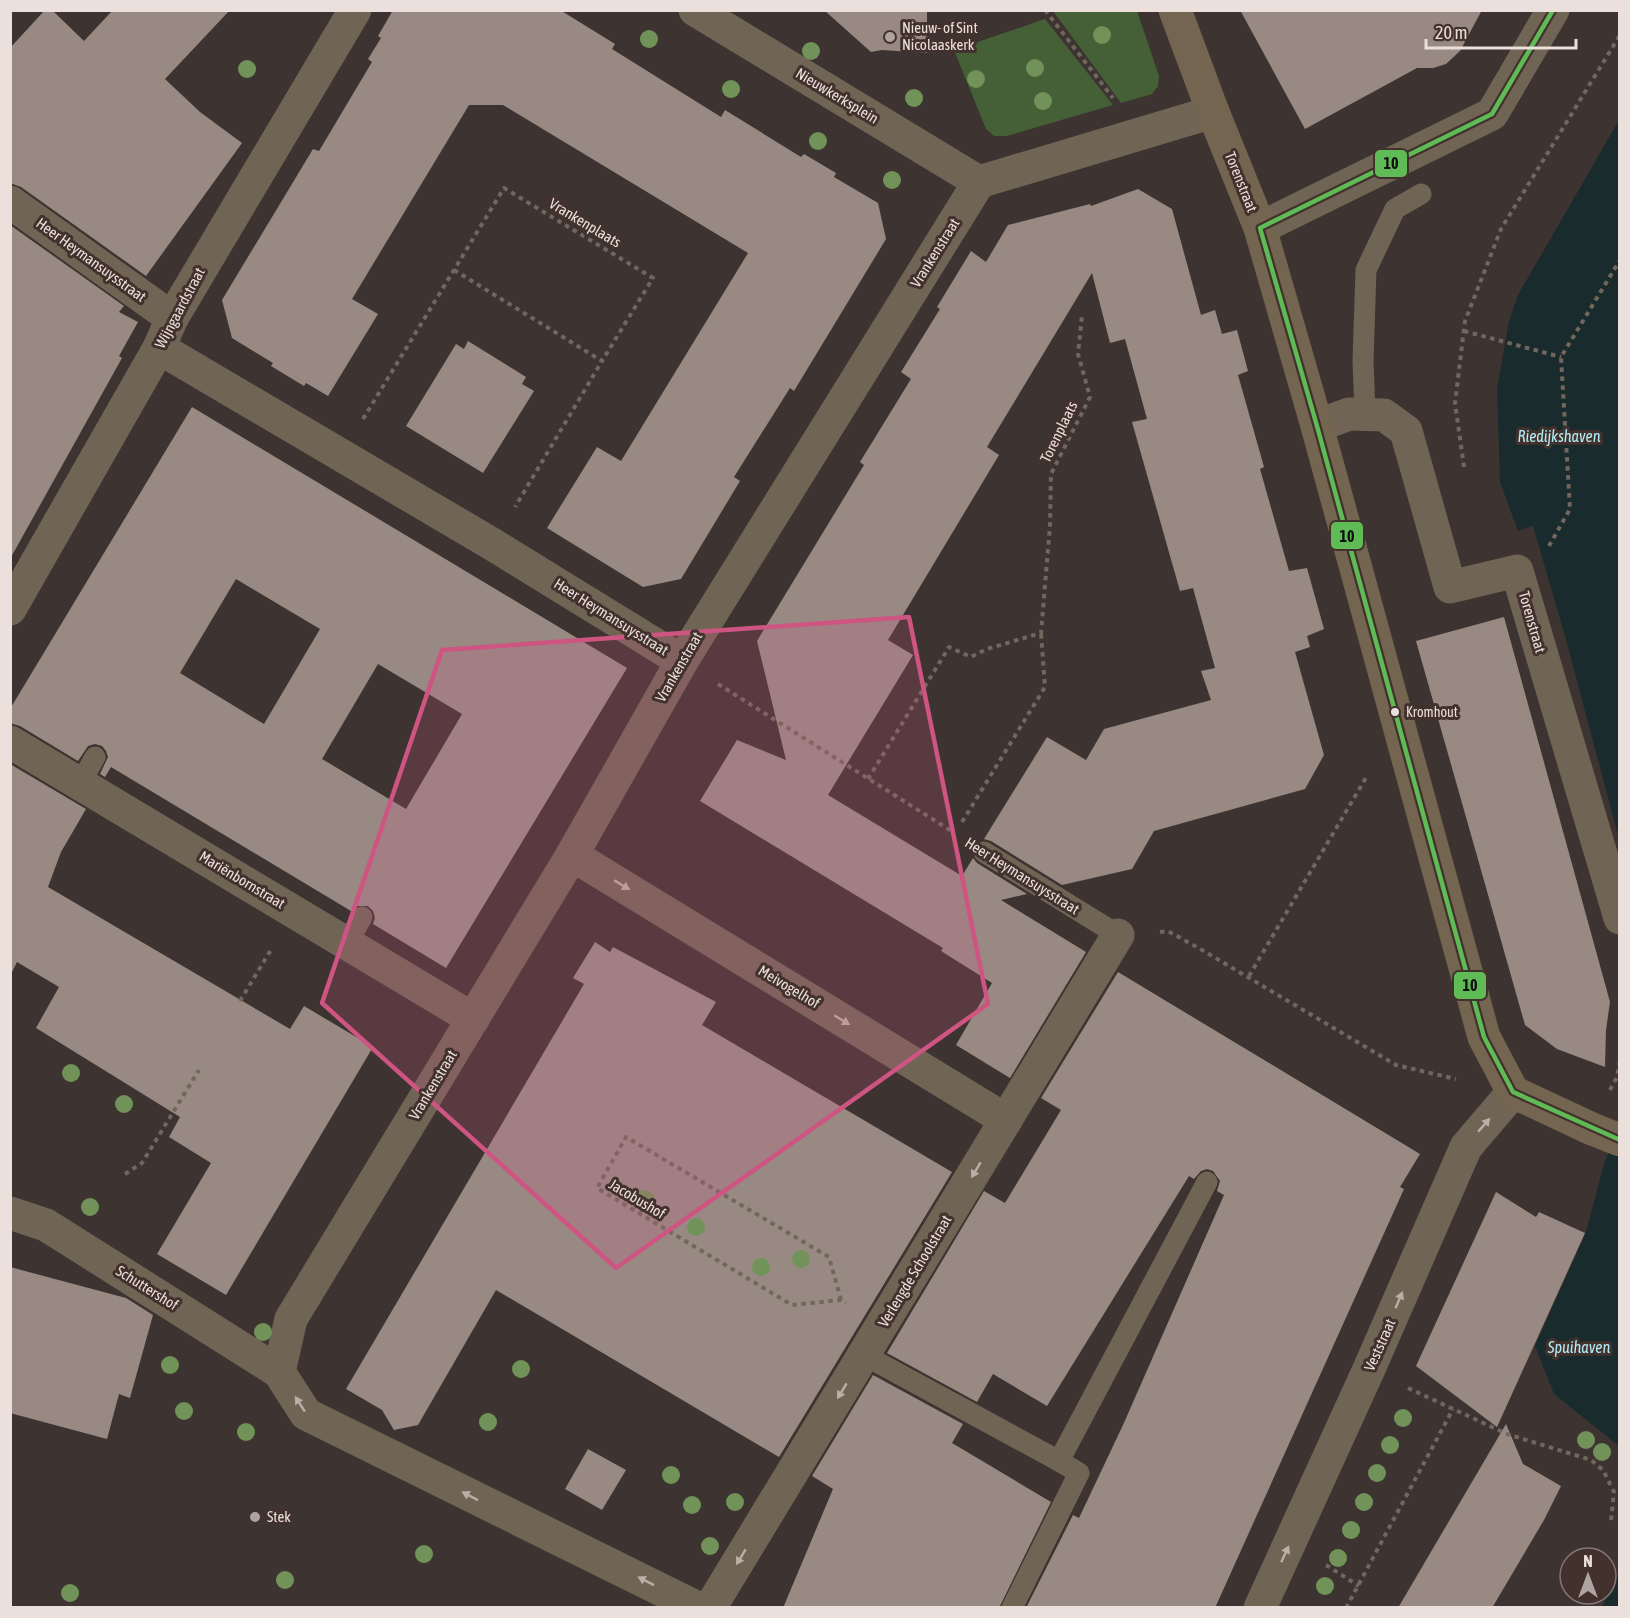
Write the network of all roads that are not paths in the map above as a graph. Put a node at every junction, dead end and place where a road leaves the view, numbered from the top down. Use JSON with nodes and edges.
{"nodes":[{"id":1,"x":355,"y":10,"type":"edge"},
{"id":2,"x":695,"y":10,"type":"edge"},
{"id":3,"x":1175,"y":10,"type":"edge"},
{"id":4,"x":1554,"y":10,"type":"edge"},
{"id":5,"x":1213,"y":112,"type":"junction"},
{"id":6,"x":979,"y":182,"type":"junction"},
{"id":7,"x":1421,"y":194,"type":"dead end"},
{"id":8,"x":10,"y":202,"type":"edge"},
{"id":9,"x":1260,"y":228,"type":"junction"},
{"id":10,"x":172,"y":318,"type":"junction"},
{"id":11,"x":159,"y":348,"type":"junction"},
{"id":12,"x":1365,"y":414,"type":"junction"},
{"id":13,"x":1317,"y":426,"type":"junction"},
{"id":14,"x":10,"y":609,"type":"edge"},
{"id":15,"x":682,"y":661,"type":"junction"},
{"id":16,"x":10,"y":742,"type":"edge"},
{"id":17,"x":984,"y":852,"type":"dead end"},
{"id":18,"x":572,"y":855,"type":"junction"},
{"id":19,"x":1620,"y":918,"type":"edge"},
{"id":20,"x":1118,"y":935,"type":"joint"},
{"id":21,"x":473,"y":1019,"type":"junction"},
{"id":22,"x":1513,"y":1092,"type":"junction"},
{"id":23,"x":1006,"y":1120,"type":"junction"},
{"id":24,"x":1606,"y":1134,"type":"edge"},
{"id":25,"x":1207,"y":1182,"type":"dead end"},
{"id":26,"x":10,"y":1213,"type":"edge"},
{"id":27,"x":864,"y":1355,"type":"junction"},
{"id":28,"x":279,"y":1372,"type":"junction"},
{"id":29,"x":1059,"y":1461,"type":"junction"},
{"id":30,"x":698,"y":1608,"type":"edge"},
{"id":31,"x":710,"y":1608,"type":"edge"},
{"id":32,"x":1012,"y":1608,"type":"edge"},
{"id":33,"x":1260,"y":1608,"type":"edge"}],
"edges":[{"from":1,"to":10,"type":"street","name":"Wijngaardstraat"},
{"from":2,"to":6,"type":"street","name":"Nieuwkerksplein"},
{"from":3,"to":5,"type":"street","name":"Torenstraat"},
{"from":4,"to":9,"type":"street"},
{"from":5,"to":6,"type":"street"},
{"from":5,"to":9,"type":"street","name":"Torenstraat"},
{"from":6,"to":15,"type":"street","name":"Vrankenstraat"},
{"from":7,"to":12,"type":"lane"},
{"from":8,"to":10,"type":"street","name":"Heer Heymansuysstraat"},
{"from":9,"to":13,"type":"street","name":"Torenstraat"},
{"from":10,"to":11,"type":"street","name":"Wijngaardstraat"},
{"from":11,"to":14,"type":"street","name":"Wijngaardstraat"},
{"from":11,"to":15,"type":"street","name":"Heer Heymansuysstraat"},
{"from":12,"to":13,"type":"street","name":"Torenstraat"},
{"from":12,"to":19,"type":"street","name":"Torenstraat"},
{"from":13,"to":22,"type":"street","name":"Torenstraat"},
{"from":15,"to":18,"type":"street","name":"Vrankenstraat"},
{"from":16,"to":21,"type":"street","name":"Mariënbornstraat"},
{"from":17,"to":20,"type":"lane","name":"Heer Heymansuysstraat"},
{"from":18,"to":21,"type":"street","name":"Vrankenstraat"},
{"from":18,"to":23,"type":"street","name":"Meivogelhof","one_way":true},
{"from":20,"to":23,"type":"street","name":"Verlengde Schoolstraat"},
{"from":21,"to":28,"type":"street","name":"Vrankenstraat"},
{"from":22,"to":24,"type":"street"},
{"from":33,"to":22,"type":"street","name":"Veststraat","one_way":true},
{"from":23,"to":27,"type":"street","name":"Verlengde Schoolstraat","one_way":true},
{"from":25,"to":29,"type":"lane"},
{"from":26,"to":28,"type":"street","name":"Schuttershof"},
{"from":27,"to":29,"type":"lane"},
{"from":27,"to":31,"type":"street","name":"Verlengde Schoolstraat","one_way":true},
{"from":30,"to":28,"type":"street","one_way":true},
{"from":29,"to":32,"type":"lane"}]}
